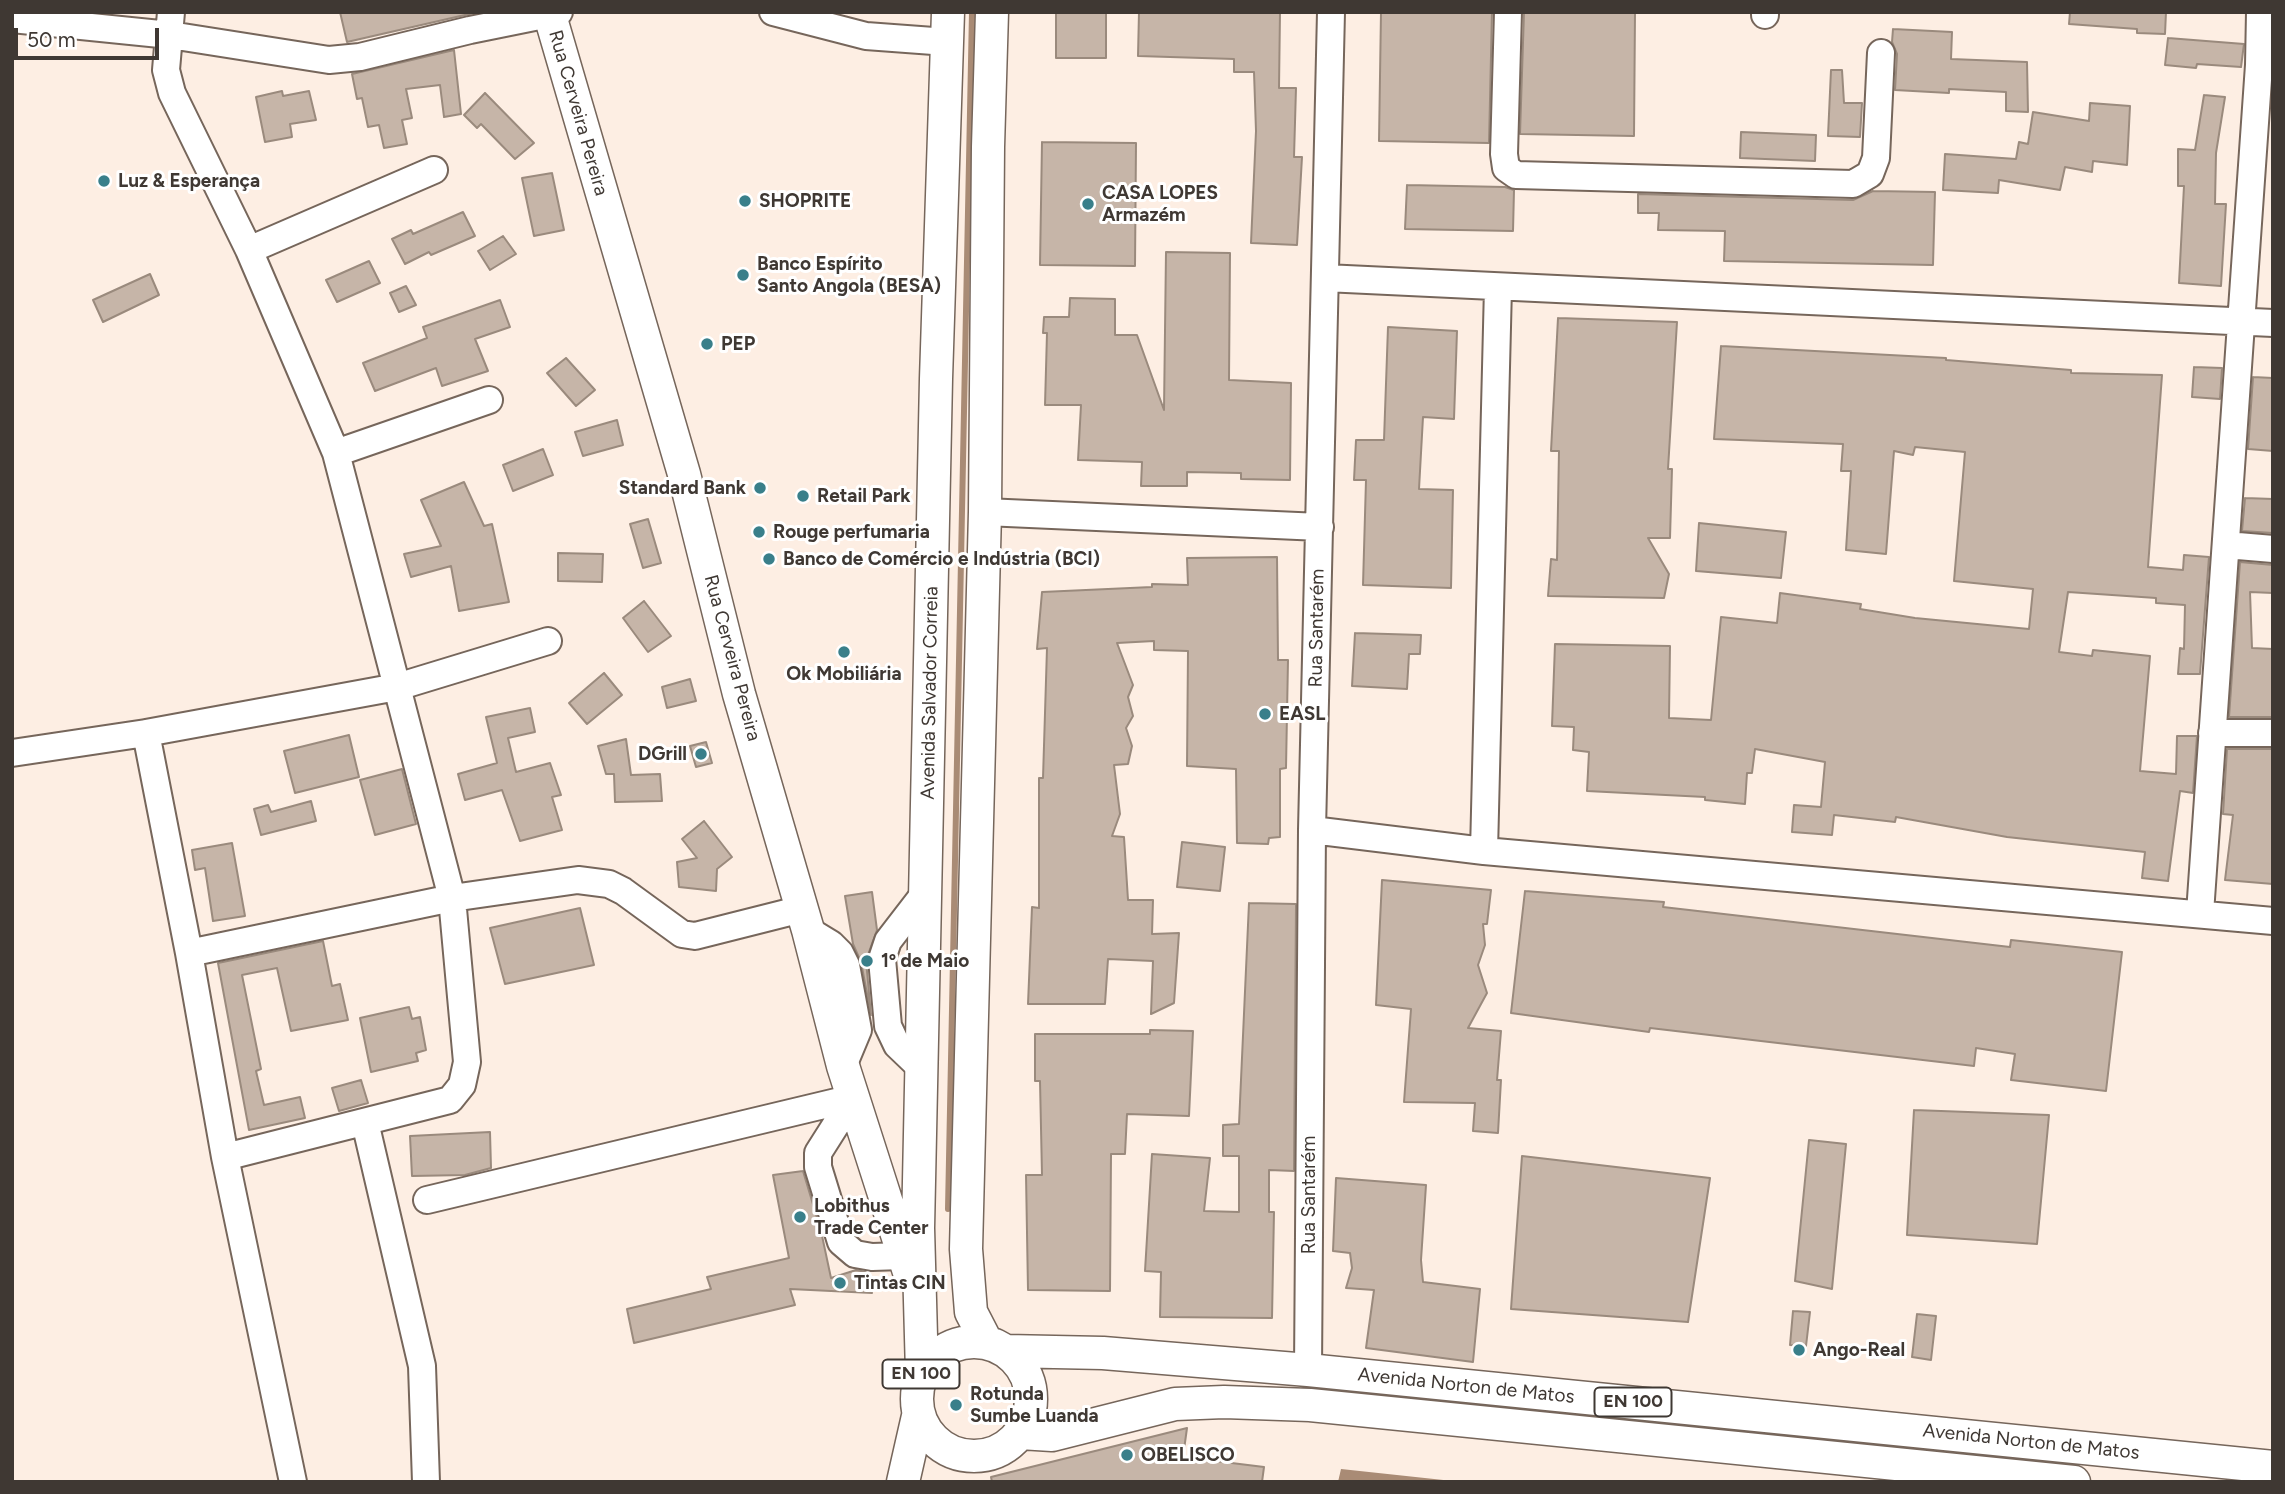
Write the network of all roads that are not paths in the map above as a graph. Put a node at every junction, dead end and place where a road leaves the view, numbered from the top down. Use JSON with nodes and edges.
{"nodes":[{"id":1,"x":773,"y":12,"type":"edge"},
{"id":2,"x":992,"y":12,"type":"edge"},
{"id":3,"x":1331,"y":12,"type":"edge"},
{"id":4,"x":1508,"y":12,"type":"edge"},
{"id":5,"x":2260,"y":12,"type":"edge"},
{"id":6,"x":552,"y":13,"type":"edge"},
{"id":7,"x":12,"y":19,"type":"edge"},
{"id":8,"x":170,"y":24,"type":"edge"},
{"id":9,"x":947,"y":27,"type":"edge"},
{"id":10,"x":1881,"y":53,"type":"dead end"},
{"id":11,"x":2266,"y":66,"type":"edge"},
{"id":12,"x":434,"y":170,"type":"dead end"},
{"id":13,"x":249,"y":250,"type":"junction"},
{"id":14,"x":1325,"y":278,"type":"junction"},
{"id":15,"x":1498,"y":287,"type":"junction"},
{"id":16,"x":2240,"y":322,"type":"junction"},
{"id":17,"x":2273,"y":323,"type":"edge"},
{"id":18,"x":489,"y":400,"type":"dead end"},
{"id":19,"x":336,"y":453,"type":"junction"},
{"id":20,"x":985,"y":512,"type":"junction"},
{"id":21,"x":1320,"y":527,"type":"junction"},
{"id":22,"x":2226,"y":545,"type":"junction"},
{"id":23,"x":2273,"y":549,"type":"edge"},
{"id":24,"x":548,"y":641,"type":"dead end"},
{"id":25,"x":397,"y":687,"type":"junction"},
{"id":26,"x":146,"y":733,"type":"junction"},
{"id":27,"x":2212,"y":733,"type":"junction"},
{"id":28,"x":2273,"y":733,"type":"edge"},
{"id":29,"x":12,"y":753,"type":"edge"},
{"id":30,"x":1312,"y":830,"type":"junction"},
{"id":31,"x":1484,"y":851,"type":"junction"},
{"id":32,"x":925,"y":893,"type":"junction"},
{"id":33,"x":452,"y":898,"type":"junction"},
{"id":34,"x":2200,"y":913,"type":"junction"},
{"id":35,"x":805,"y":920,"type":"junction"},
{"id":36,"x":2273,"y":921,"type":"edge"},
{"id":37,"x":190,"y":953,"type":"junction"},
{"id":38,"x":921,"y":1068,"type":"junction"},
{"id":39,"x":855,"y":1103,"type":"junction"},
{"id":40,"x":365,"y":1122,"type":"junction"},
{"id":41,"x":225,"y":1157,"type":"junction"},
{"id":42,"x":427,"y":1200,"type":"dead end"},
{"id":43,"x":903,"y":1256,"type":"junction"},
{"id":44,"x":919,"y":1303,"type":"junction"},
{"id":45,"x":997,"y":1347,"type":"junction"},
{"id":46,"x":1308,"y":1370,"type":"junction"},
{"id":47,"x":922,"y":1373,"type":"junction"},
{"id":48,"x":918,"y":1416,"type":"junction"},
{"id":49,"x":1014,"y":1439,"type":"junction"},
{"id":50,"x":2273,"y":1466,"type":"edge"},
{"id":51,"x":293,"y":1482,"type":"edge"},
{"id":52,"x":426,"y":1482,"type":"edge"},
{"id":53,"x":903,"y":1482,"type":"edge"},
{"id":54,"x":975,"y":1482,"type":"edge"},
{"id":55,"x":2074,"y":1482,"type":"edge"}],
"edges":[{"from":1,"to":9,"type":"street"},
{"from":2,"to":20,"type":"main road"},
{"from":3,"to":14,"type":"street","name":"Rua Santarém"},
{"from":4,"to":10,"type":"street"},
{"from":5,"to":11,"type":"street"},
{"from":6,"to":8,"type":"street"},
{"from":6,"to":35,"type":"main road","name":"Rua Cerveira Pereira"},
{"from":7,"to":8,"type":"street"},
{"from":8,"to":13,"type":"street"},
{"from":9,"to":32,"type":"main road","name":"Avenida Salvador Correia"},
{"from":11,"to":16,"type":"street"},
{"from":12,"to":13,"type":"street"},
{"from":13,"to":19,"type":"street"},
{"from":14,"to":15,"type":"street"},
{"from":14,"to":21,"type":"street","name":"Rua Santarém"},
{"from":15,"to":16,"type":"street"},
{"from":15,"to":31,"type":"street"},
{"from":16,"to":17,"type":"street"},
{"from":16,"to":22,"type":"street"},
{"from":18,"to":19,"type":"street"},
{"from":19,"to":25,"type":"street"},
{"from":20,"to":21,"type":"street"},
{"from":20,"to":45,"type":"main road"},
{"from":21,"to":30,"type":"street","name":"Rua Santarém"},
{"from":22,"to":23,"type":"street"},
{"from":22,"to":27,"type":"street"},
{"from":24,"to":25,"type":"street"},
{"from":25,"to":26,"type":"street"},
{"from":25,"to":33,"type":"street"},
{"from":26,"to":29,"type":"street"},
{"from":26,"to":37,"type":"street"},
{"from":27,"to":28,"type":"street"},
{"from":27,"to":34,"type":"street"},
{"from":30,"to":31,"type":"street"},
{"from":30,"to":46,"type":"street","name":"Rua Santarém"},
{"from":31,"to":34,"type":"street"},
{"from":32,"to":38,"type":"main road","name":"Avenida Salvador Correia"},
{"from":32,"to":38,"type":"street"},
{"from":33,"to":35,"type":"street"},
{"from":33,"to":37,"type":"street"},
{"from":33,"to":40,"type":"street"},
{"from":34,"to":36,"type":"street"},
{"from":35,"to":39,"type":"main road","name":"Rua Cerveira Pereira"},
{"from":37,"to":41,"type":"street"},
{"from":38,"to":44,"type":"main road","name":"Avenida Salvador Correia"},
{"from":39,"to":42,"type":"street"},
{"from":39,"to":43,"type":"main road","name":"Rua Cerveira Pereira"},
{"from":39,"to":43,"type":"street"},
{"from":40,"to":41,"type":"street"},
{"from":40,"to":52,"type":"street"},
{"from":41,"to":51,"type":"street"},
{"from":43,"to":44,"type":"main road","name":"Rua Cerveira Pereira"},
{"from":44,"to":47,"type":"main road","name":"Avenida Salvador Correia"},
{"from":45,"to":46,"type":"main road","name":"Avenida Norton de Matos","number":"EN 100"},
{"from":45,"to":47,"type":"main road","number":"EN 100"},
{"from":45,"to":49,"type":"main road"},
{"from":46,"to":50,"type":"main road","name":"Avenida Norton de Matos","number":"EN 100"},
{"from":47,"to":48,"type":"main road","number":"EN 100"},
{"from":48,"to":49,"type":"main road","number":"EN 100"},
{"from":48,"to":53,"type":"main road","number":"EN 100"},
{"from":49,"to":54,"type":"main road"},
{"from":49,"to":55,"type":"main road","name":"Avenida Norton de Matos","number":"EN 100"}]}
